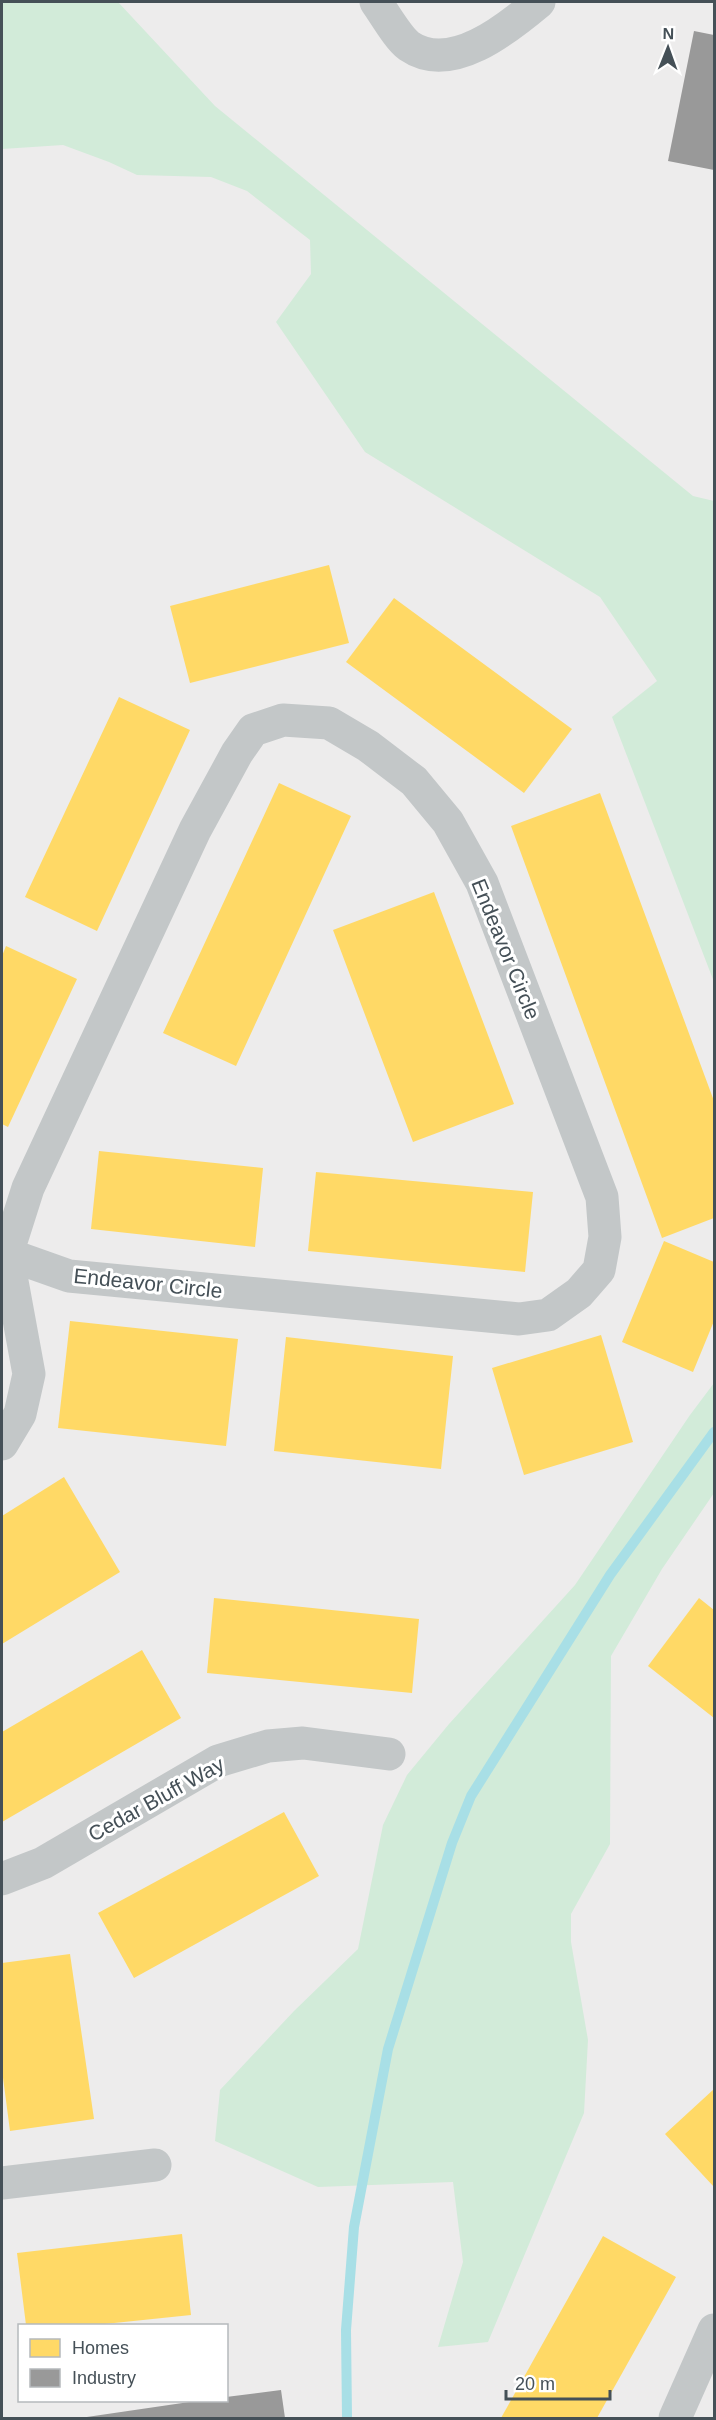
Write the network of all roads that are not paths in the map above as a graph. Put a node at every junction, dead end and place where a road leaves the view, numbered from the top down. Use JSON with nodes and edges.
{"nodes":[{"id":1,"x":376,"y":2,"type":"edge"},
{"id":2,"x":539,"y":2,"type":"edge"},
{"id":3,"x":3,"y":1256,"type":"edge"},
{"id":4,"x":2,"y":1444,"type":"edge"},
{"id":5,"x":389,"y":1754,"type":"dead end"},
{"id":6,"x":2,"y":1879,"type":"edge"},
{"id":7,"x":155,"y":2165,"type":"dead end"},
{"id":8,"x":2,"y":2183,"type":"edge"},
{"id":9,"x":714,"y":2330,"type":"edge"},
{"id":10,"x":675,"y":2418,"type":"edge"}],
"edges":[{"from":1,"to":2,"type":"street"},
{"from":3,"to":3,"type":"street","name":"Endeavor Circle"},
{"from":3,"to":4,"type":"street"},
{"from":5,"to":6,"type":"street","name":"Cedar Bluff Way"},
{"from":7,"to":8,"type":"street"},
{"from":9,"to":10,"type":"street"}]}
